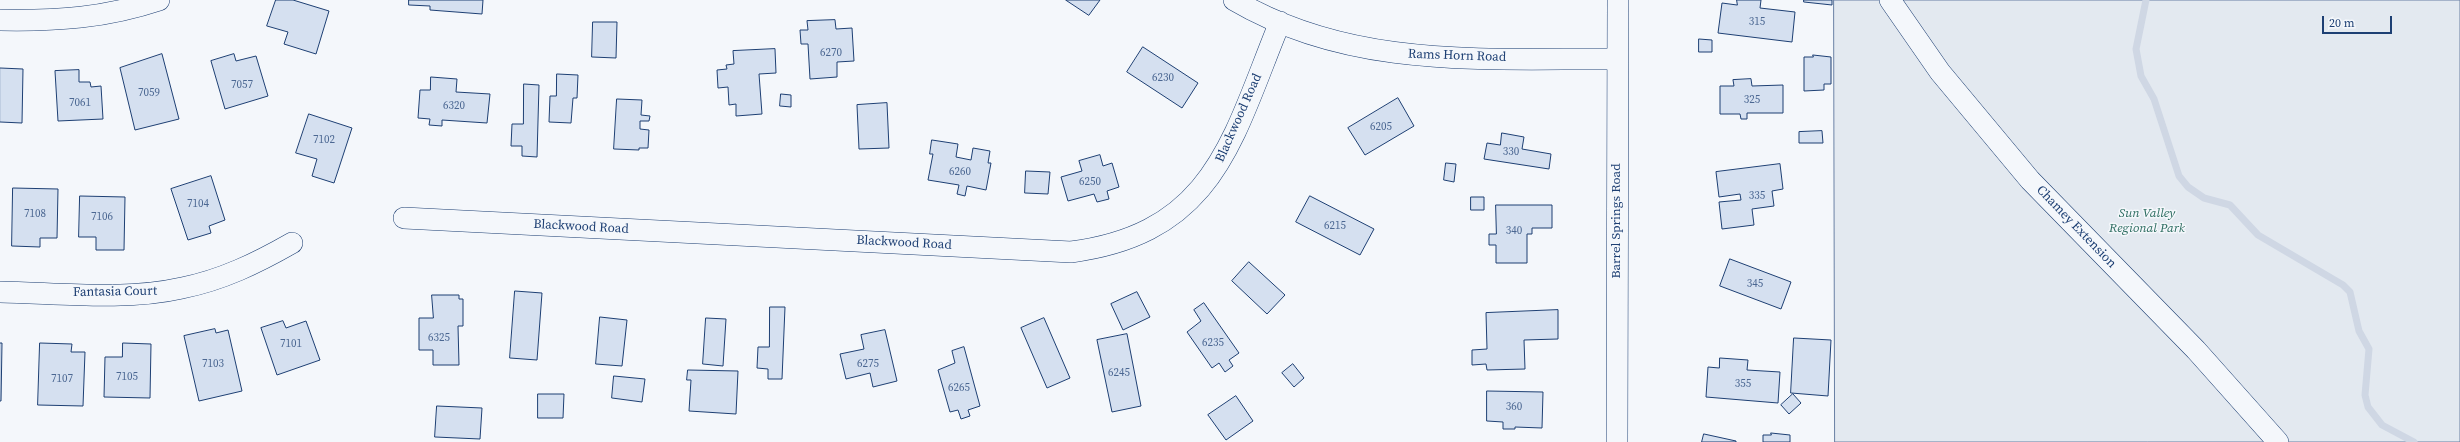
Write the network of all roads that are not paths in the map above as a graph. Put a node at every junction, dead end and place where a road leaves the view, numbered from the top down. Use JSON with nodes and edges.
{"nodes":[{"id":1,"x":160,"y":0,"type":"edge"},
{"id":2,"x":1234,"y":0,"type":"edge"},
{"id":3,"x":1618,"y":0,"type":"edge"},
{"id":4,"x":1890,"y":0,"type":"edge"},
{"id":5,"x":0,"y":20,"type":"edge"},
{"id":6,"x":1280,"y":22,"type":"junction"},
{"id":7,"x":1618,"y":59,"type":"junction"},
{"id":8,"x":404,"y":218,"type":"dead end"},
{"id":9,"x":292,"y":243,"type":"dead end"},
{"id":10,"x":0,"y":292,"type":"edge"},
{"id":11,"x":1618,"y":442,"type":"edge"},
{"id":12,"x":2278,"y":442,"type":"edge"}],
"edges":[{"from":1,"to":5,"type":"street"},
{"from":2,"to":6,"type":"street","name":"Rams Horn Road"},
{"from":3,"to":7,"type":"street","name":"Barrel Springs Road"},
{"from":4,"to":12,"type":"street","name":"Chamey Extension"},
{"from":6,"to":7,"type":"street","name":"Rams Horn Road"},
{"from":6,"to":8,"type":"street","name":"Blackwood Road"},
{"from":7,"to":11,"type":"street","name":"Barrel Springs Road"},
{"from":9,"to":10,"type":"street","name":"Fantasia Court"}]}
